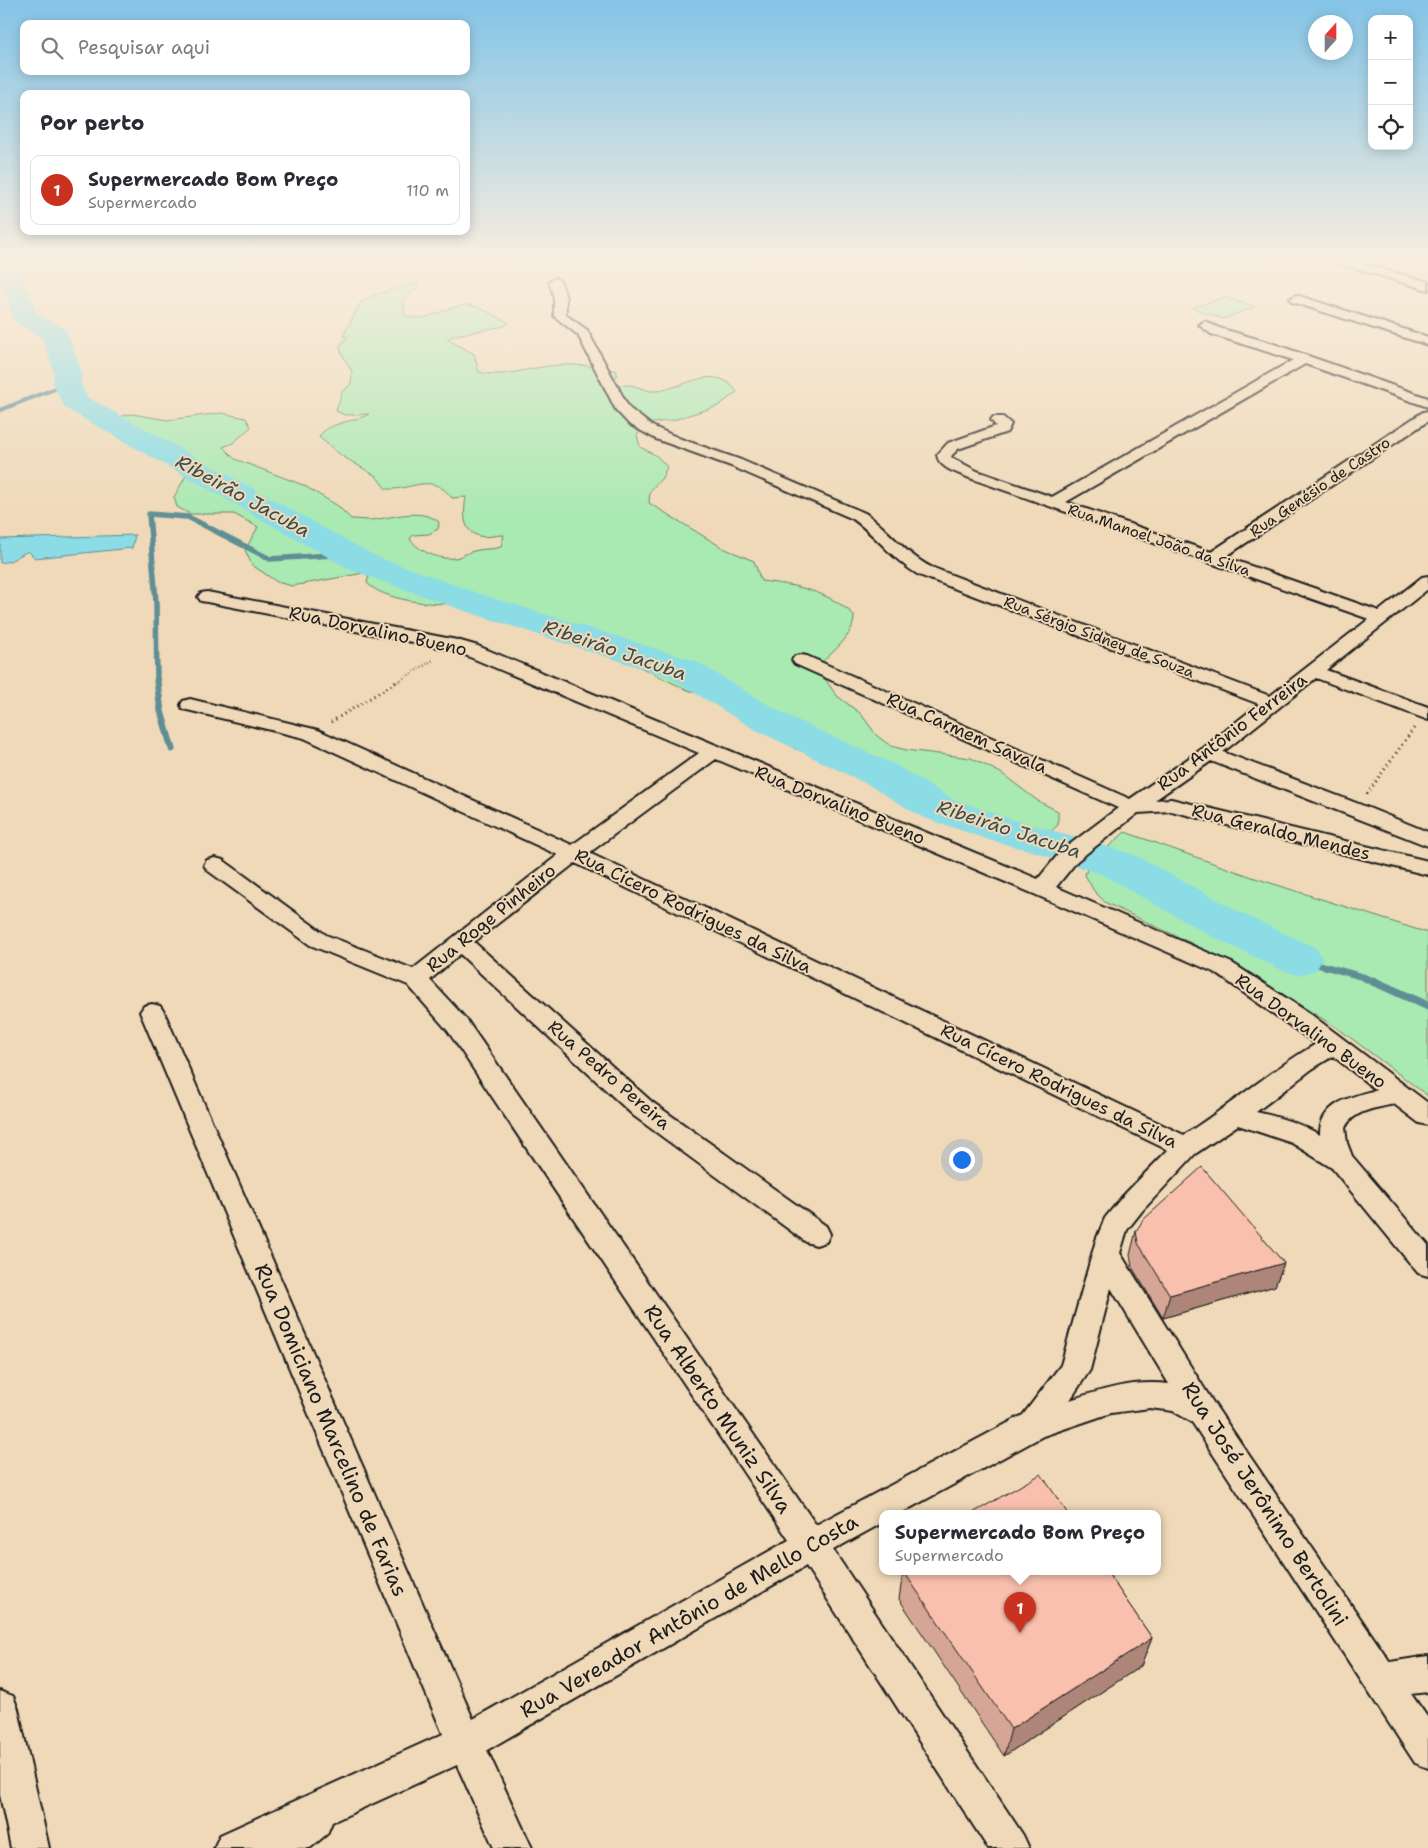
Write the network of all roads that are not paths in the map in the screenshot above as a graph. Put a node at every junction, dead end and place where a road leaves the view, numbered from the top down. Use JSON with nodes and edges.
{"nodes":[{"id":1,"x":592,"y":347,"type":"edge"},
{"id":2,"x":1269,"y":347,"type":"edge"},
{"id":3,"x":1303,"y":360,"type":"junction"},
{"id":4,"x":1428,"y":403,"type":"edge"},
{"id":5,"x":1428,"y":415,"type":"edge"},
{"id":6,"x":998,"y":420,"type":"dead end"},
{"id":7,"x":1053,"y":503,"type":"junction"},
{"id":8,"x":1213,"y":558,"type":"junction"},
{"id":9,"x":1428,"y":581,"type":"edge"},
{"id":10,"x":207,"y":597,"type":"dead end"},
{"id":11,"x":1380,"y":617,"type":"junction"},
{"id":12,"x":801,"y":660,"type":"dead end"},
{"id":13,"x":1313,"y":671,"type":"junction"},
{"id":14,"x":1273,"y":703,"type":"junction"},
{"id":15,"x":190,"y":705,"type":"dead end"},
{"id":16,"x":1426,"y":714,"type":"edge"},
{"id":17,"x":712,"y":752,"type":"junction"},
{"id":18,"x":1209,"y":754,"type":"junction"},
{"id":19,"x":1132,"y":807,"type":"junction"},
{"id":20,"x":1428,"y":840,"type":"edge"},
{"id":21,"x":572,"y":853,"type":"junction"},
{"id":22,"x":215,"y":865,"type":"dead end"},
{"id":23,"x":1428,"y":868,"type":"edge"},
{"id":24,"x":1042,"y":889,"type":"junction"},
{"id":25,"x":460,"y":942,"type":"junction"},
{"id":26,"x":416,"y":979,"type":"junction"},
{"id":27,"x":152,"y":1012,"type":"dead end"},
{"id":28,"x":1334,"y":1044,"type":"junction"},
{"id":29,"x":1397,"y":1094,"type":"junction"},
{"id":30,"x":1234,"y":1115,"type":"junction"},
{"id":31,"x":1428,"y":1116,"type":"edge"},
{"id":32,"x":1186,"y":1147,"type":"junction"},
{"id":33,"x":1341,"y":1161,"type":"junction"},
{"id":34,"x":816,"y":1234,"type":"dead end"},
{"id":35,"x":1106,"y":1254,"type":"junction"},
{"id":36,"x":1428,"y":1264,"type":"edge"},
{"id":37,"x":1203,"y":1413,"type":"junction"},
{"id":38,"x":1034,"y":1425,"type":"junction"},
{"id":39,"x":811,"y":1545,"type":"junction"},
{"id":40,"x":1428,"y":1674,"type":"edge"},
{"id":41,"x":1382,"y":1681,"type":"junction"},
{"id":42,"x":0,"y":1709,"type":"edge"},
{"id":43,"x":465,"y":1743,"type":"junction"},
{"id":44,"x":1428,"y":1750,"type":"edge"},
{"id":45,"x":340,"y":1801,"type":"junction"},
{"id":46,"x":30,"y":1848,"type":"edge"},
{"id":47,"x":233,"y":1848,"type":"edge"},
{"id":48,"x":280,"y":1848,"type":"edge"},
{"id":49,"x":513,"y":1848,"type":"edge"},
{"id":50,"x":1010,"y":1848,"type":"edge"}],
"edges":[{"from":1,"to":14,"type":"street","name":"Rua Sérgio Sidney de Souza"},
{"from":2,"to":3,"type":"street"},
{"from":3,"to":4,"type":"street"},
{"from":3,"to":7,"type":"street"},
{"from":5,"to":8,"type":"street","name":"Rua Genésio de Castro"},
{"from":6,"to":7,"type":"street","name":"Rua Manoel João da Silva"},
{"from":7,"to":8,"type":"street","name":"Rua Manoel João da Silva"},
{"from":8,"to":11,"type":"street","name":"Rua Manoel João da Silva"},
{"from":9,"to":11,"type":"street","name":"Rua Antônio Ferreira"},
{"from":10,"to":17,"type":"street","name":"Rua Dorvalino Bueno"},
{"from":11,"to":13,"type":"street","name":"Rua Antônio Ferreira"},
{"from":12,"to":19,"type":"street","name":"Rua Carmem Savala"},
{"from":13,"to":14,"type":"street","name":"Rua Antônio Ferreira"},
{"from":13,"to":16,"type":"street"},
{"from":14,"to":18,"type":"street","name":"Rua Antônio Ferreira"},
{"from":15,"to":21,"type":"street","name":"Rua Cícero Rodrigues da Silva"},
{"from":17,"to":21,"type":"street","name":"Rua Roge Pinheiro"},
{"from":17,"to":24,"type":"street","name":"Rua Dorvalino Bueno"},
{"from":18,"to":19,"type":"street","name":"Rua Antônio Ferreira"},
{"from":18,"to":20,"type":"street"},
{"from":19,"to":23,"type":"street","name":"Rua Geraldo Mendes"},
{"from":19,"to":24,"type":"street","name":"Rua Antônio Ferreira"},
{"from":21,"to":25,"type":"street","name":"Rua Roge Pinheiro"},
{"from":21,"to":32,"type":"street","name":"Rua Cícero Rodrigues da Silva"},
{"from":22,"to":26,"type":"street"},
{"from":24,"to":28,"type":"street","name":"Rua Dorvalino Bueno"},
{"from":25,"to":26,"type":"street","name":"Rua Roge Pinheiro"},
{"from":25,"to":34,"type":"street","name":"Rua Pedro Pereira"},
{"from":26,"to":39,"type":"street","name":"Rua Alberto Muniz Silva"},
{"from":27,"to":43,"type":"street","name":"Rua Domiciano Marcelino de Farias"},
{"from":28,"to":29,"type":"street","name":"Rua Dorvalino Bueno"},
{"from":28,"to":30,"type":"street","name":"Rua Vereador Antônio de Mello Costa"},
{"from":29,"to":31,"type":"street","name":"Rua Dorvalino Bueno"},
{"from":29,"to":33,"type":"street"},
{"from":30,"to":32,"type":"street","name":"Rua Vereador Antônio de Mello Costa"},
{"from":30,"to":33,"type":"street"},
{"from":32,"to":35,"type":"street","name":"Rua Vereador Antônio de Mello Costa"},
{"from":33,"to":36,"type":"street"},
{"from":35,"to":37,"type":"street","name":"Rua José Jerônimo Bertolini"},
{"from":35,"to":38,"type":"street","name":"Rua Vereador Antônio de Mello Costa"},
{"from":37,"to":38,"type":"street","name":"Rua Vereador Antônio de Mello Costa"},
{"from":37,"to":41,"type":"street","name":"Rua José Jerônimo Bertolini"},
{"from":38,"to":39,"type":"street","name":"Rua Vereador Antônio de Mello Costa"},
{"from":39,"to":43,"type":"street","name":"Rua Vereador Antônio de Mello Costa"},
{"from":39,"to":50,"type":"street","name":"Rua Alberto Muniz Silva"},
{"from":40,"to":41,"type":"street"},
{"from":41,"to":44,"type":"street","name":"Rua José Jerônimo Bertolini"},
{"from":42,"to":46,"type":"street"},
{"from":43,"to":45,"type":"street","name":"Rua Vereador Antônio de Mello Costa"},
{"from":43,"to":49,"type":"street","name":"Rua Domiciano Marcelino de Farias"},
{"from":45,"to":47,"type":"street","name":"Rua Vereador Antônio de Mello Costa"},
{"from":45,"to":48,"type":"street","name":"Rua Vereador Antônio de Mello Costa"}]}
